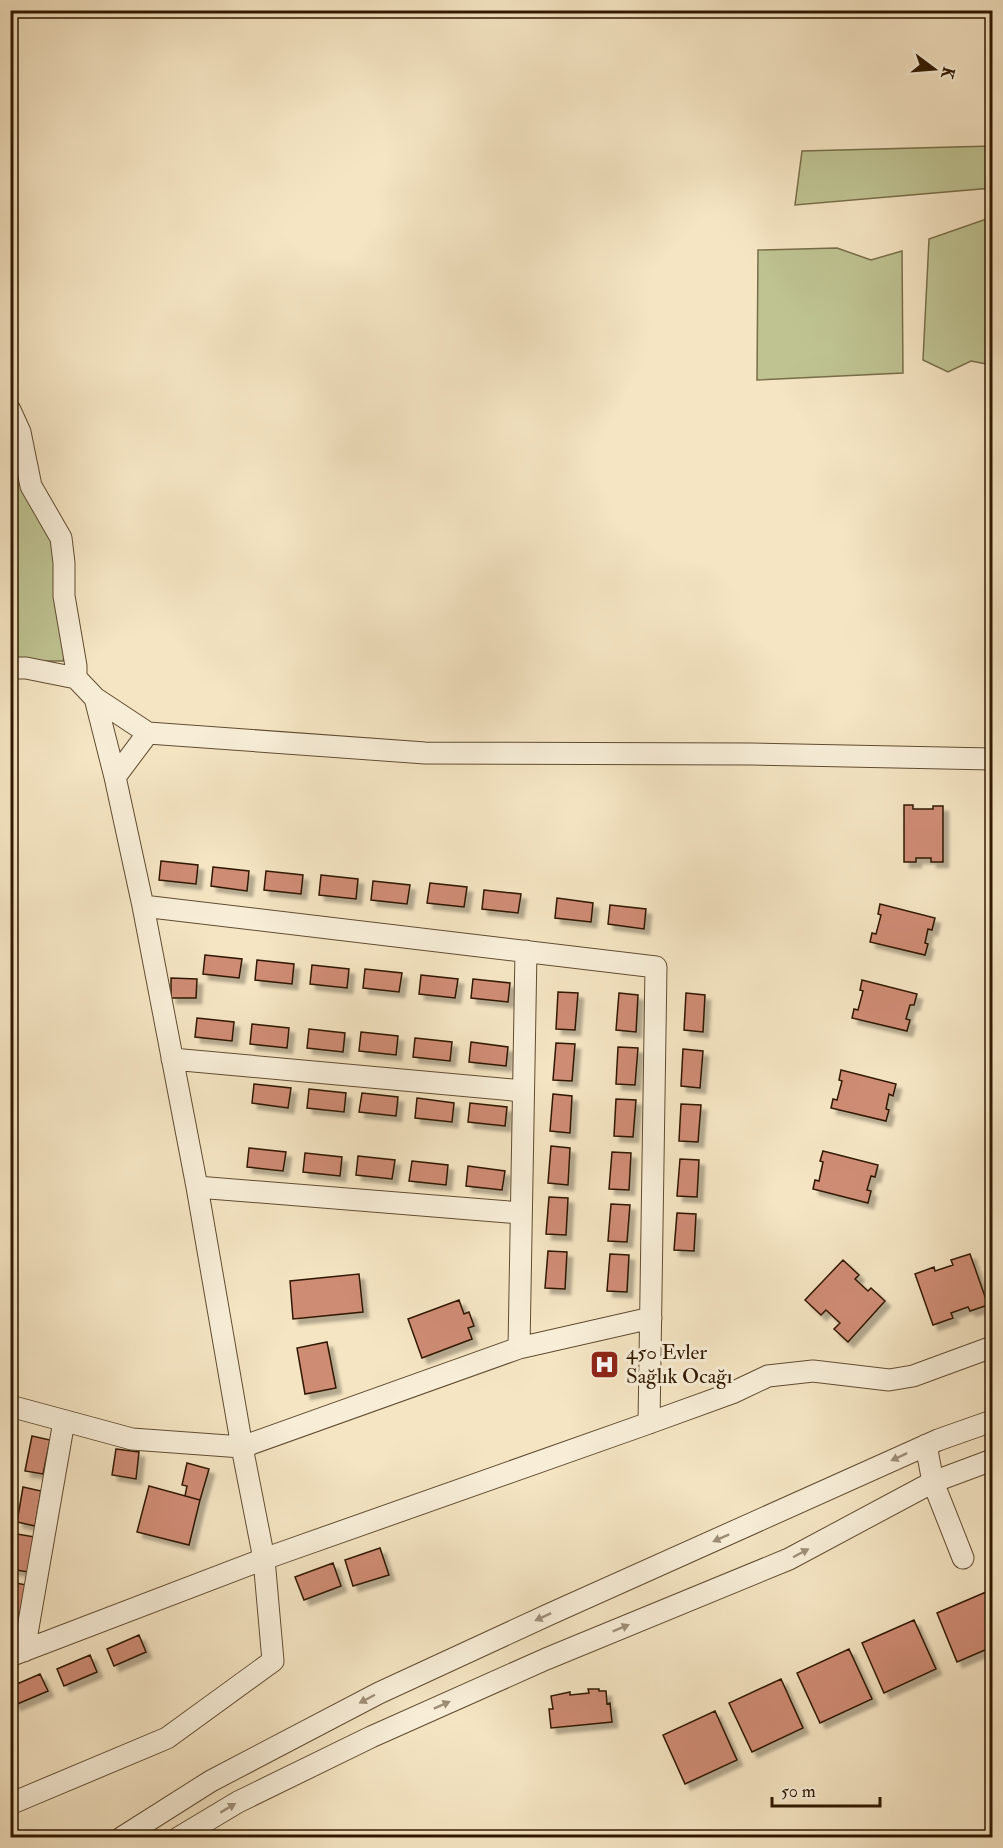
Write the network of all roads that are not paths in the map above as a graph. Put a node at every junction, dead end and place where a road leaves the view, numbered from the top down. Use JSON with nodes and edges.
{"nodes":[{"id":1,"x":10,"y":410,"type":"edge"},
{"id":2,"x":10,"y":668,"type":"edge"},
{"id":3,"x":76,"y":678,"type":"junction"},
{"id":4,"x":95,"y":698,"type":"junction"},
{"id":5,"x":148,"y":734,"type":"junction"},
{"id":6,"x":993,"y":759,"type":"edge"},
{"id":7,"x":116,"y":777,"type":"junction"},
{"id":8,"x":143,"y":906,"type":"junction"},
{"id":9,"x":526,"y":951,"type":"junction"},
{"id":10,"x":172,"y":1059,"type":"junction"},
{"id":11,"x":523,"y":1091,"type":"junction"},
{"id":12,"x":198,"y":1187,"type":"junction"},
{"id":13,"x":521,"y":1213,"type":"junction"},
{"id":14,"x":651,"y":1318,"type":"junction"},
{"id":15,"x":993,"y":1347,"type":"edge"},
{"id":16,"x":519,"y":1348,"type":"junction"},
{"id":17,"x":10,"y":1406,"type":"edge"},
{"id":18,"x":993,"y":1420,"type":"edge"},
{"id":19,"x":64,"y":1421,"type":"junction"},
{"id":20,"x":649,"y":1423,"type":"junction"},
{"id":21,"x":926,"y":1445,"type":"junction"},
{"id":22,"x":242,"y":1447,"type":"junction"},
{"id":23,"x":993,"y":1460,"type":"edge"},
{"id":24,"x":933,"y":1482,"type":"junction"},
{"id":25,"x":963,"y":1558,"type":"dead end"},
{"id":26,"x":264,"y":1559,"type":"junction"},
{"id":27,"x":17,"y":1653,"type":"edge"},
{"id":28,"x":10,"y":1804,"type":"edge"},
{"id":29,"x":121,"y":1838,"type":"edge"},
{"id":30,"x":178,"y":1838,"type":"edge"}],
"edges":[{"from":1,"to":3,"type":"street"},
{"from":2,"to":3,"type":"street"},
{"from":3,"to":4,"type":"street"},
{"from":4,"to":5,"type":"street"},
{"from":4,"to":7,"type":"street"},
{"from":5,"to":6,"type":"street"},
{"from":5,"to":7,"type":"street"},
{"from":7,"to":8,"type":"street"},
{"from":8,"to":9,"type":"street"},
{"from":8,"to":10,"type":"street"},
{"from":9,"to":11,"type":"street"},
{"from":9,"to":14,"type":"street"},
{"from":10,"to":11,"type":"street"},
{"from":10,"to":12,"type":"street"},
{"from":11,"to":13,"type":"street"},
{"from":12,"to":13,"type":"street"},
{"from":12,"to":22,"type":"street"},
{"from":13,"to":16,"type":"street"},
{"from":14,"to":16,"type":"street"},
{"from":14,"to":20,"type":"street"},
{"from":15,"to":20,"type":"street"},
{"from":16,"to":22,"type":"street"},
{"from":17,"to":19,"type":"street"},
{"from":18,"to":21,"type":"street"},
{"from":19,"to":22,"type":"street"},
{"from":19,"to":27,"type":"street"},
{"from":20,"to":26,"type":"street"},
{"from":21,"to":24,"type":"street"},
{"from":21,"to":29,"type":"street","one_way":true},
{"from":22,"to":26,"type":"street"},
{"from":23,"to":24,"type":"street"},
{"from":24,"to":25,"type":"street"},
{"from":30,"to":24,"type":"street","one_way":true},
{"from":26,"to":27,"type":"street"},
{"from":26,"to":28,"type":"street"}]}
